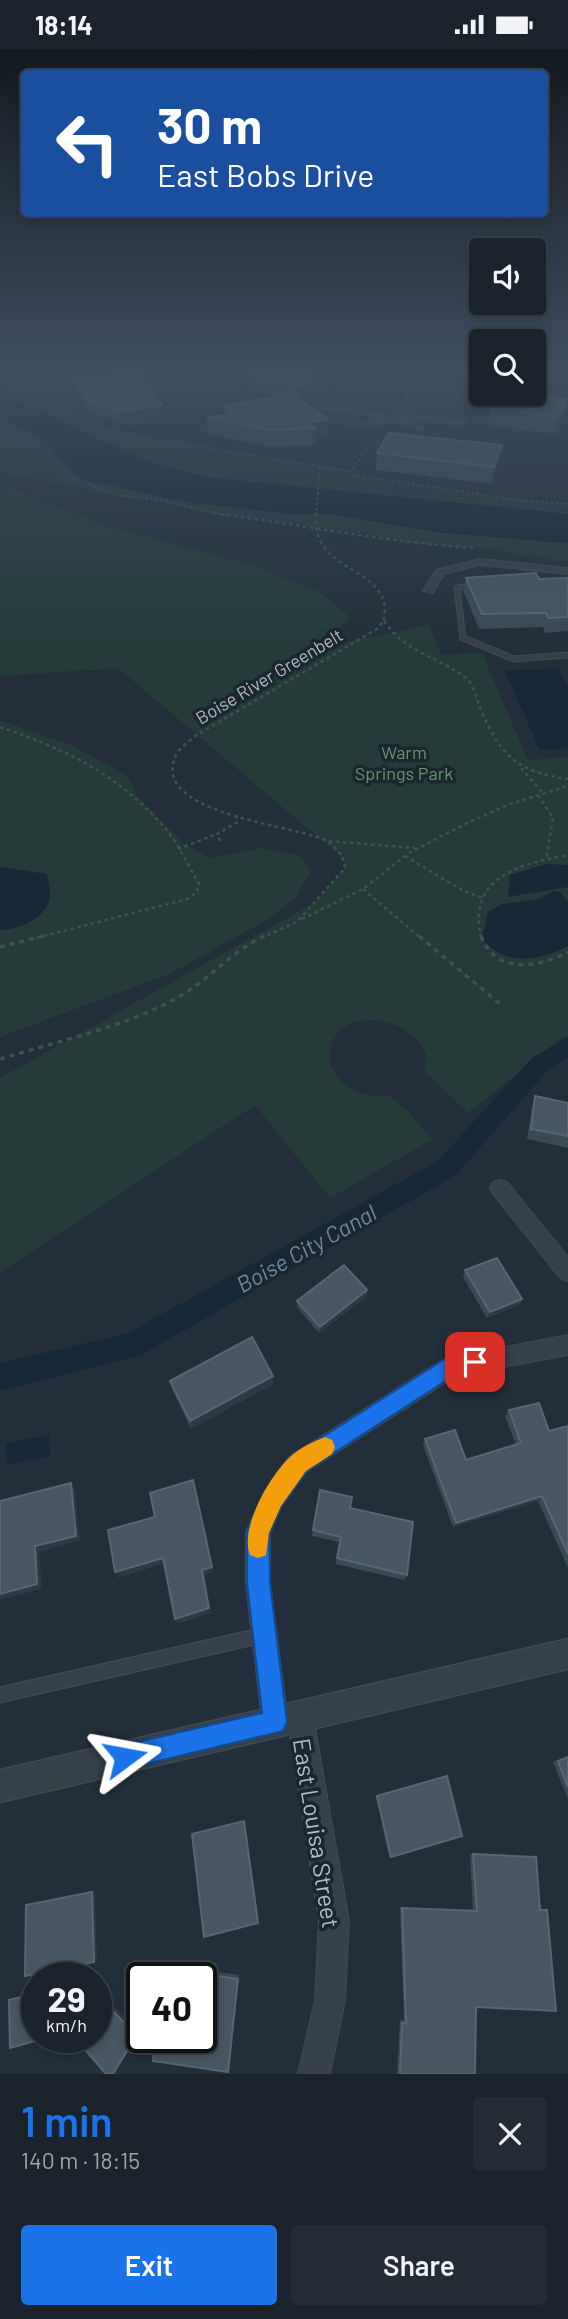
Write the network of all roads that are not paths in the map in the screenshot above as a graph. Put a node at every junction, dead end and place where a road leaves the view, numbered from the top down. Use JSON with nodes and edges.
{"nodes":[{"id":1,"x":568,"y":571,"type":"edge"},
{"id":2,"x":480,"y":583,"type":"edge"},
{"id":3,"x":429,"y":591,"type":"dead end"},
{"id":4,"x":568,"y":655,"type":"edge"},
{"id":5,"x":500,"y":1188,"type":"dead end"},
{"id":6,"x":568,"y":1272,"type":"edge"},
{"id":7,"x":568,"y":1345,"type":"edge"},
{"id":8,"x":265,"y":1635,"type":"junction"},
{"id":9,"x":568,"y":1654,"type":"edge"},
{"id":10,"x":0,"y":1695,"type":"edge"},
{"id":11,"x":287,"y":1719,"type":"junction"},
{"id":12,"x":0,"y":1786,"type":"edge"},
{"id":13,"x":314,"y":2074,"type":"edge"}],
"edges":[{"from":1,"to":3,"type":"street"},
{"from":2,"to":4,"type":"lane"},
{"from":5,"to":6,"type":"street"},
{"from":7,"to":8,"type":"street","name":"East Louisa Street"},
{"from":8,"to":10,"type":"lane"},
{"from":8,"to":11,"type":"street","name":"East Louisa Street"},
{"from":9,"to":11,"type":"street"},
{"from":11,"to":12,"type":"street"},
{"from":11,"to":13,"type":"street","name":"East Louisa Street"}]}
